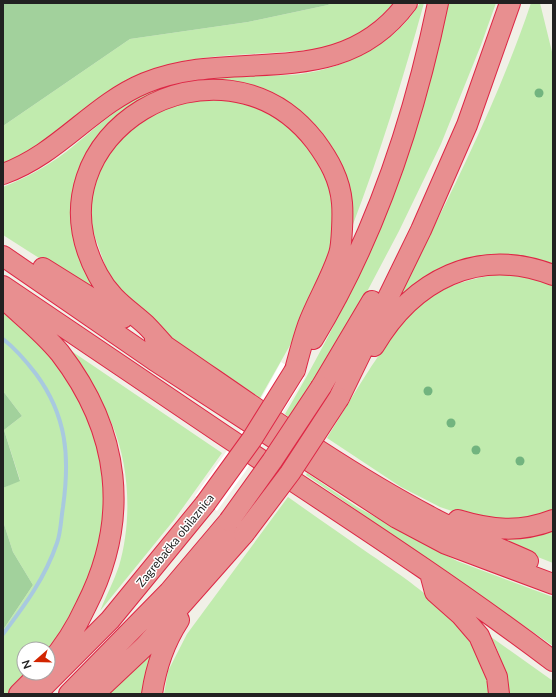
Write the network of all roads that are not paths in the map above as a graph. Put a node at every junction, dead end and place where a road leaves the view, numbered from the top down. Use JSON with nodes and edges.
{"nodes":[{"id":1,"x":407,"y":3,"type":"edge"},
{"id":2,"x":438,"y":3,"type":"edge"},
{"id":3,"x":510,"y":3,"type":"edge"},
{"id":4,"x":494,"y":48,"type":"junction"},
{"id":5,"x":3,"y":174,"type":"edge"},
{"id":6,"x":3,"y":246,"type":"edge"},
{"id":7,"x":3,"y":256,"type":"edge"},
{"id":8,"x":553,"y":275,"type":"edge"},
{"id":9,"x":3,"y":286,"type":"edge"},
{"id":10,"x":3,"y":298,"type":"edge"},
{"id":11,"x":166,"y":346,"type":"junction"},
{"id":12,"x":295,"y":370,"type":"junction"},
{"id":13,"x":340,"y":395,"type":"junction"},
{"id":14,"x":386,"y":491,"type":"junction"},
{"id":15,"x":553,"y":520,"type":"edge"},
{"id":16,"x":230,"y":551,"type":"junction"},
{"id":17,"x":553,"y":571,"type":"edge"},
{"id":18,"x":430,"y":573,"type":"junction"},
{"id":19,"x":553,"y":584,"type":"edge"},
{"id":20,"x":56,"y":654,"type":"edge"},
{"id":21,"x":553,"y":661,"type":"edge"},
{"id":22,"x":32,"y":681,"type":"edge"},
{"id":23,"x":19,"y":694,"type":"edge"},
{"id":24,"x":36,"y":694,"type":"edge"},
{"id":25,"x":69,"y":694,"type":"edge"},
{"id":26,"x":94,"y":694,"type":"edge"},
{"id":27,"x":152,"y":694,"type":"edge"},
{"id":28,"x":499,"y":694,"type":"edge"}],
"edges":[{"from":1,"to":5,"type":"highway"},
{"from":2,"to":12,"type":"highway","name":"Zagrebačka obilaznica"},
{"from":3,"to":4,"type":"highway"},
{"from":4,"to":13,"type":"highway"},
{"from":4,"to":25,"type":"highway","bridge":true},
{"from":6,"to":11,"type":"highway"},
{"from":7,"to":19,"type":"highway"},
{"from":8,"to":13,"type":"highway"},
{"from":9,"to":18,"type":"highway"},
{"from":10,"to":20,"type":"highway"},
{"from":11,"to":12,"type":"highway"},
{"from":11,"to":14,"type":"highway"},
{"from":12,"to":24,"type":"highway","name":"Zagrebačka obilaznica","bridge":true},
{"from":13,"to":16,"type":"highway","bridge":true},
{"from":14,"to":15,"type":"highway"},
{"from":14,"to":17,"type":"highway"},
{"from":16,"to":26,"type":"highway"},
{"from":16,"to":27,"type":"highway"},
{"from":18,"to":21,"type":"highway"},
{"from":18,"to":28,"type":"highway"},
{"from":22,"to":23,"type":"highway"}]}
